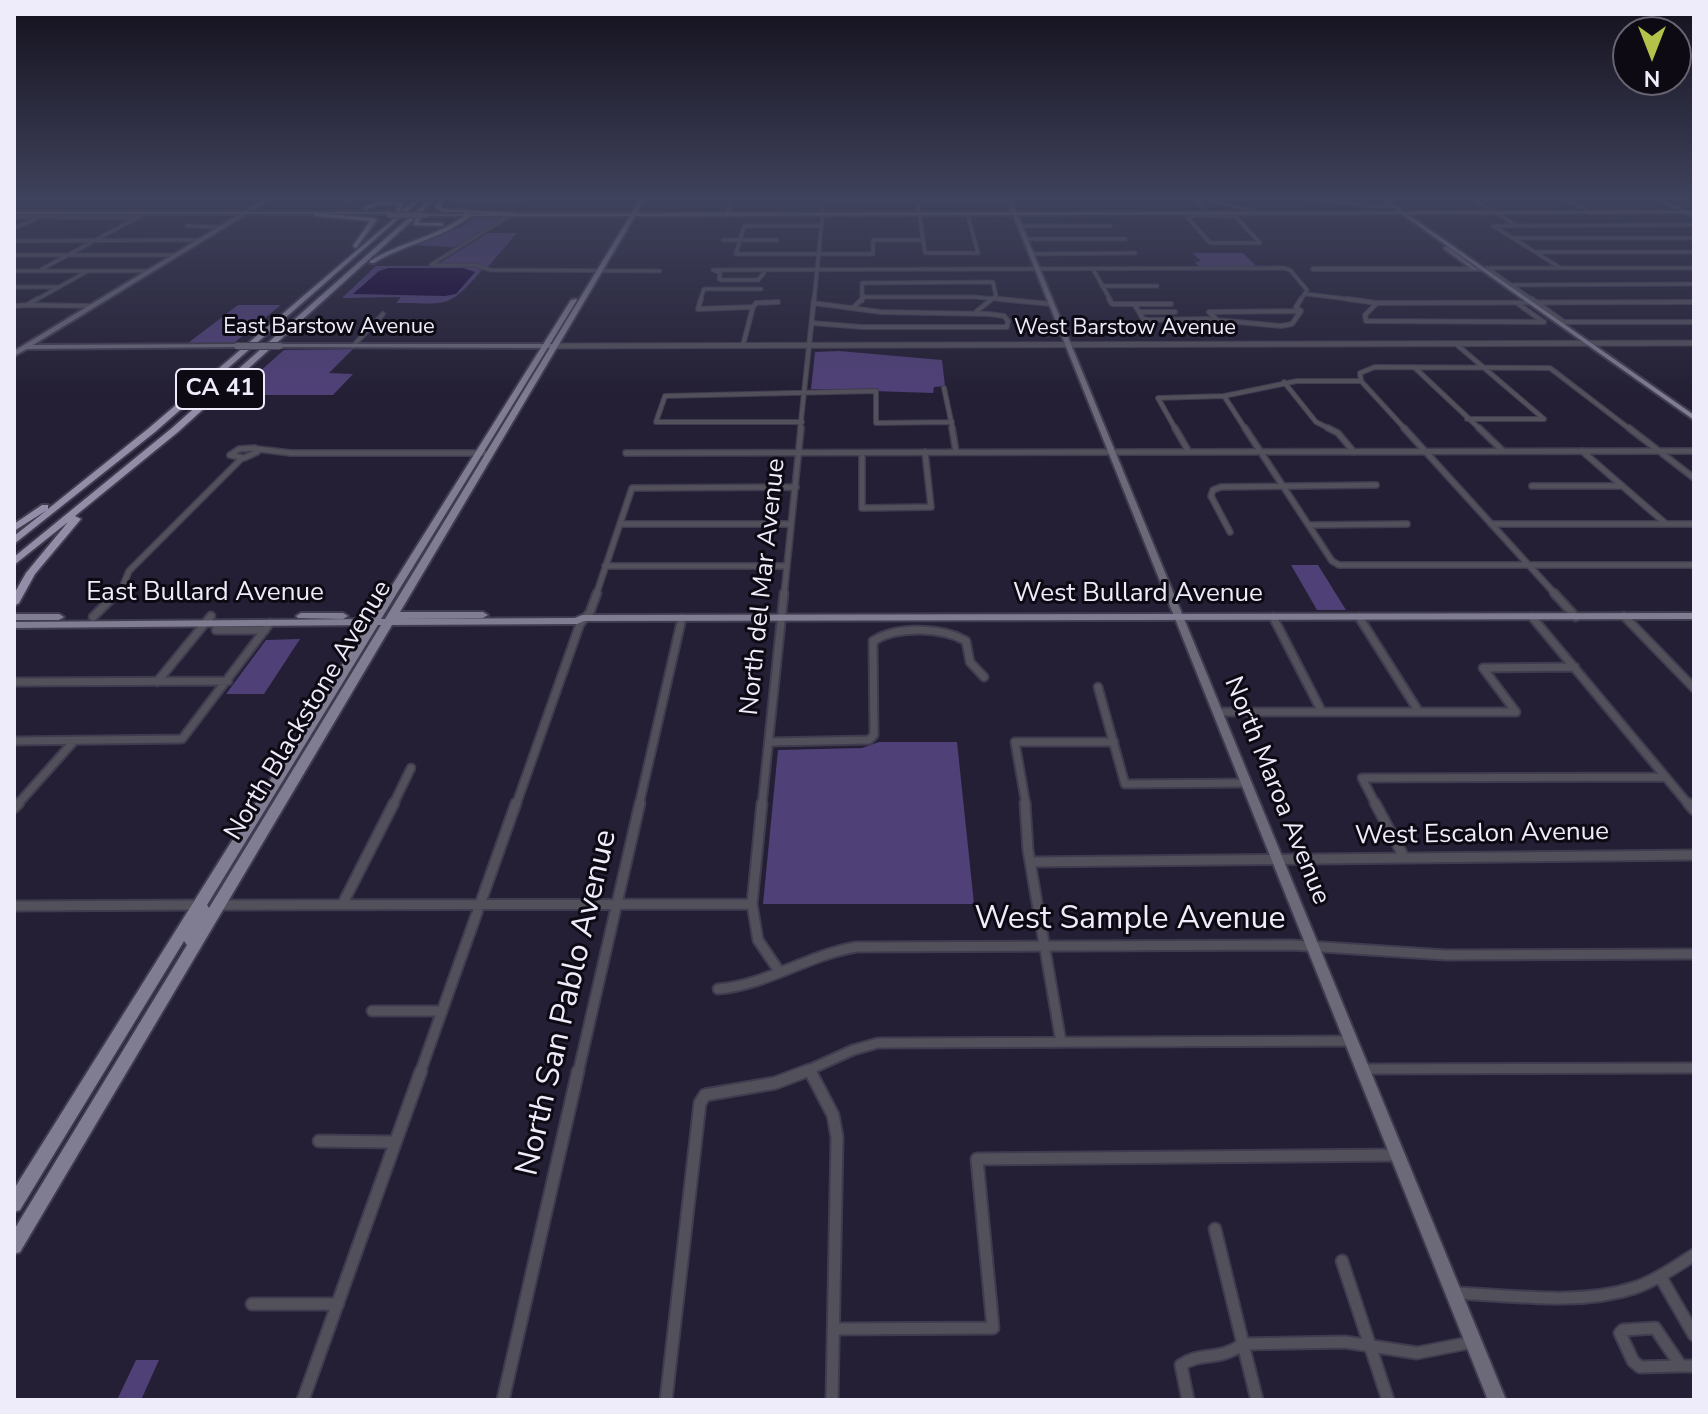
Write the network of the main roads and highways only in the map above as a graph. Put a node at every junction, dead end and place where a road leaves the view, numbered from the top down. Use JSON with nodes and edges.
{"nodes":[{"id":1,"x":159,"y":265,"type":"edge"},
{"id":2,"x":338,"y":265,"type":"edge"},
{"id":3,"x":342,"y":265,"type":"edge"},
{"id":4,"x":358,"y":265,"type":"edge"},
{"id":5,"x":368,"y":265,"type":"edge"},
{"id":6,"x":600,"y":265,"type":"edge"},
{"id":7,"x":1036,"y":265,"type":"edge"},
{"id":8,"x":1475,"y":265,"type":"edge"},
{"id":9,"x":1475,"y":265,"type":"edge"},
{"id":10,"x":1478,"y":267,"type":"junction"},
{"id":11,"x":596,"y":271,"type":"junction"},
{"id":12,"x":577,"y":295,"type":"junction"},
{"id":13,"x":323,"y":296,"type":"junction"},
{"id":14,"x":306,"y":297,"type":"junction"},
{"id":15,"x":577,"y":309,"type":"junction"},
{"id":16,"x":550,"y":346,"type":"junction"},
{"id":17,"x":14,"y":347,"type":"edge"},
{"id":18,"x":26,"y":347,"type":"junction"},
{"id":19,"x":14,"y":354,"type":"edge"},
{"id":20,"x":1694,"y":421,"type":"edge"},
{"id":21,"x":105,"y":468,"type":"junction"},
{"id":22,"x":116,"y":479,"type":"junction"},
{"id":23,"x":445,"y":509,"type":"junction"},
{"id":24,"x":14,"y":528,"type":"edge"},
{"id":25,"x":443,"y":533,"type":"junction"},
{"id":26,"x":428,"y":536,"type":"junction"},
{"id":27,"x":14,"y":541,"type":"edge"},
{"id":28,"x":14,"y":562,"type":"edge"},
{"id":29,"x":417,"y":579,"type":"junction"},
{"id":30,"x":14,"y":603,"type":"edge"},
{"id":31,"x":551,"y":615,"type":"junction"},
{"id":32,"x":1694,"y":616,"type":"edge"},
{"id":33,"x":14,"y":617,"type":"edge"},
{"id":34,"x":1180,"y":617,"type":"junction"},
{"id":35,"x":584,"y":618,"type":"junction"},
{"id":36,"x":384,"y":619,"type":"junction"},
{"id":37,"x":208,"y":620,"type":"junction"},
{"id":38,"x":482,"y":623,"type":"junction"},
{"id":39,"x":14,"y":625,"type":"edge"},
{"id":40,"x":236,"y":846,"type":"junction"},
{"id":41,"x":199,"y":905,"type":"junction"},
{"id":42,"x":219,"y":905,"type":"junction"},
{"id":43,"x":194,"y":946,"type":"junction"},
{"id":44,"x":14,"y":1204,"type":"edge"},
{"id":45,"x":14,"y":1246,"type":"edge"},
{"id":46,"x":1497,"y":1400,"type":"edge"}],
"edges":[{"from":1,"to":18,"type":"main road"},
{"from":2,"to":14,"type":"highway"},
{"from":3,"to":14,"type":"highway","number":"CA 41"},
{"from":4,"to":13,"type":"highway","number":"CA 41"},
{"from":5,"to":13,"type":"highway"},
{"from":6,"to":11,"type":"main road","name":"North Blackstone Avenue"},
{"from":7,"to":34,"type":"main road","name":"North Maroa Avenue"},
{"from":8,"to":10,"type":"main road"},
{"from":9,"to":10,"type":"main road"},
{"from":10,"to":20,"type":"main road"},
{"from":11,"to":12,"type":"main road","name":"North Blackstone Avenue"},
{"from":11,"to":15,"type":"main road","name":"North Blackstone Avenue"},
{"from":12,"to":15,"type":"main road"},
{"from":12,"to":16,"type":"main road","name":"North Blackstone Avenue"},
{"from":13,"to":22,"type":"highway","number":"CA 41"},
{"from":14,"to":21,"type":"highway","number":"CA 41"},
{"from":15,"to":16,"type":"main road","name":"North Blackstone Avenue"},
{"from":16,"to":18,"type":"main road","name":"East Barstow Avenue","bridge":true},
{"from":16,"to":23,"type":"main road","name":"North Blackstone Avenue"},
{"from":16,"to":25,"type":"main road","name":"North Blackstone Avenue"},
{"from":17,"to":18,"type":"main road","name":"East Barstow Avenue"},
{"from":18,"to":19,"type":"main road"},
{"from":21,"to":24,"type":"highway"},
{"from":21,"to":27,"type":"highway","number":"CA 41"},
{"from":22,"to":28,"type":"highway","number":"CA 41"},
{"from":22,"to":30,"type":"highway"},
{"from":23,"to":25,"type":"main road"},
{"from":23,"to":26,"type":"main road","name":"North Blackstone Avenue"},
{"from":25,"to":29,"type":"main road","name":"North Blackstone Avenue"},
{"from":26,"to":29,"type":"main road"},
{"from":26,"to":36,"type":"main road","name":"North Blackstone Avenue"},
{"from":29,"to":36,"type":"main road","name":"North Blackstone Avenue"},
{"from":31,"to":35,"type":"main road","name":"West Bullard Avenue"},
{"from":31,"to":36,"type":"main road","name":"West Bullard Avenue"},
{"from":31,"to":38,"type":"main road"},
{"from":32,"to":34,"type":"main road","name":"West Bullard Avenue"},
{"from":33,"to":37,"type":"main road","name":"East Bullard Avenue"},
{"from":34,"to":35,"type":"main road","name":"West Bullard Avenue"},
{"from":34,"to":46,"type":"main road","name":"North Maroa Avenue"},
{"from":35,"to":38,"type":"main road","name":"West Bullard Avenue"},
{"from":36,"to":37,"type":"main road","name":"East Bullard Avenue"},
{"from":36,"to":37,"type":"main road","name":"East Bullard Avenue"},
{"from":36,"to":38,"type":"main road","name":"West Bullard Avenue"},
{"from":36,"to":40,"type":"main road","name":"North Blackstone Avenue"},
{"from":36,"to":42,"type":"main road","name":"North Blackstone Avenue"},
{"from":37,"to":39,"type":"main road","name":"East Bullard Avenue"},
{"from":40,"to":41,"type":"main road","name":"North Blackstone Avenue"},
{"from":40,"to":42,"type":"main road"},
{"from":41,"to":43,"type":"main road"},
{"from":41,"to":44,"type":"main road","name":"North Blackstone Avenue"},
{"from":42,"to":43,"type":"main road","name":"North Blackstone Avenue"},
{"from":43,"to":45,"type":"main road","name":"North Blackstone Avenue"}]}
